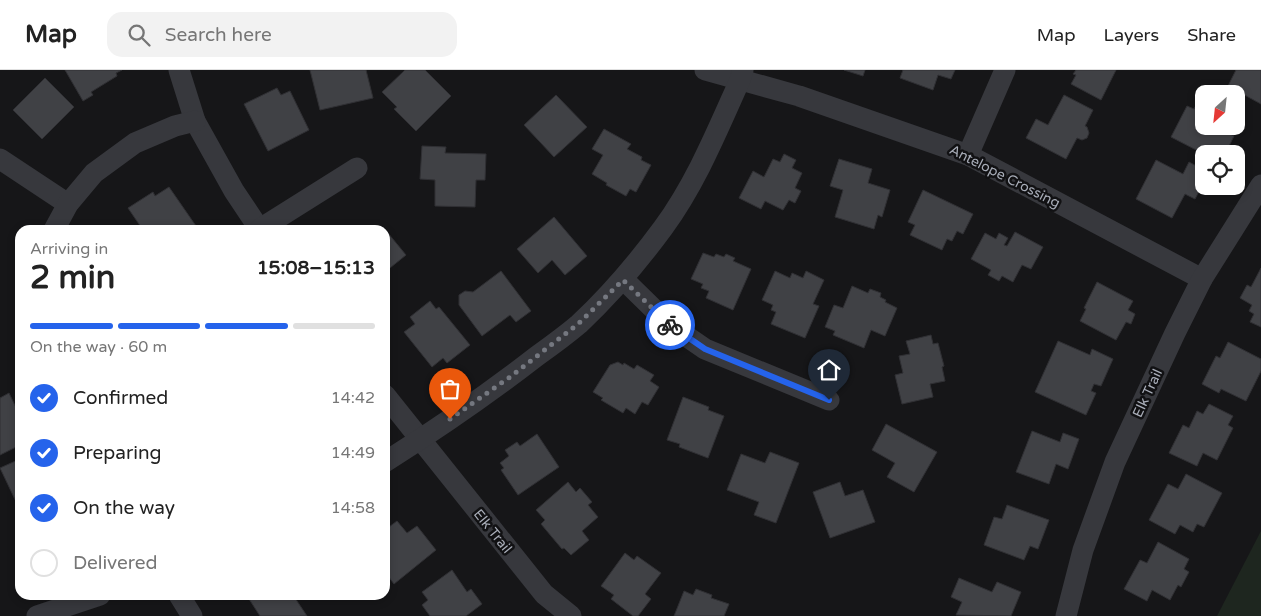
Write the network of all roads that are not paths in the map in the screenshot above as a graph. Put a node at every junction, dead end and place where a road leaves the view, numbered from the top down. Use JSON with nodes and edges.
{"nodes":[{"id":1,"x":179,"y":70,"type":"edge"},
{"id":2,"x":705,"y":70,"type":"edge"},
{"id":3,"x":1005,"y":70,"type":"edge"},
{"id":4,"x":741,"y":75,"type":"edge"},
{"id":5,"x":195,"y":121,"type":"junction"},
{"id":6,"x":968,"y":155,"type":"junction"},
{"id":7,"x":0,"y":159,"type":"edge"},
{"id":8,"x":357,"y":168,"type":"dead end"},
{"id":9,"x":1261,"y":185,"type":"edge"},
{"id":10,"x":68,"y":204,"type":"junction"},
{"id":11,"x":57,"y":225,"type":"edge"},
{"id":12,"x":257,"y":225,"type":"edge"},
{"id":13,"x":268,"y":225,"type":"edge"},
{"id":14,"x":1202,"y":279,"type":"junction"},
{"id":15,"x":623,"y":280,"type":"junction"},
{"id":16,"x":829,"y":400,"type":"dead end"},
{"id":17,"x":390,"y":402,"type":"edge"},
{"id":18,"x":419,"y":440,"type":"junction"},
{"id":19,"x":390,"y":459,"type":"edge"},
{"id":20,"x":85,"y":600,"type":"edge"},
{"id":21,"x":182,"y":600,"type":"edge"},
{"id":22,"x":37,"y":616,"type":"edge"},
{"id":23,"x":192,"y":616,"type":"edge"},
{"id":24,"x":571,"y":616,"type":"edge"},
{"id":25,"x":1066,"y":616,"type":"edge"}],
"edges":[{"from":1,"to":5,"type":"street"},
{"from":2,"to":4,"type":"street","name":"Antelope Crossing"},
{"from":3,"to":6,"type":"street"},
{"from":4,"to":6,"type":"street","name":"Antelope Crossing"},
{"from":4,"to":15,"type":"street"},
{"from":5,"to":10,"type":"street"},
{"from":5,"to":12,"type":"street"},
{"from":6,"to":14,"type":"street","name":"Antelope Crossing"},
{"from":7,"to":10,"type":"street"},
{"from":8,"to":13,"type":"street"},
{"from":9,"to":14,"type":"street","name":"Elk Trail"},
{"from":10,"to":11,"type":"street"},
{"from":14,"to":25,"type":"street","name":"Elk Trail"},
{"from":15,"to":16,"type":"street"},
{"from":15,"to":18,"type":"street"},
{"from":17,"to":18,"type":"street","name":"Elk Trail"},
{"from":18,"to":19,"type":"street"},
{"from":18,"to":24,"type":"street","name":"Elk Trail"},
{"from":20,"to":22,"type":"street"},
{"from":21,"to":23,"type":"street"}]}
